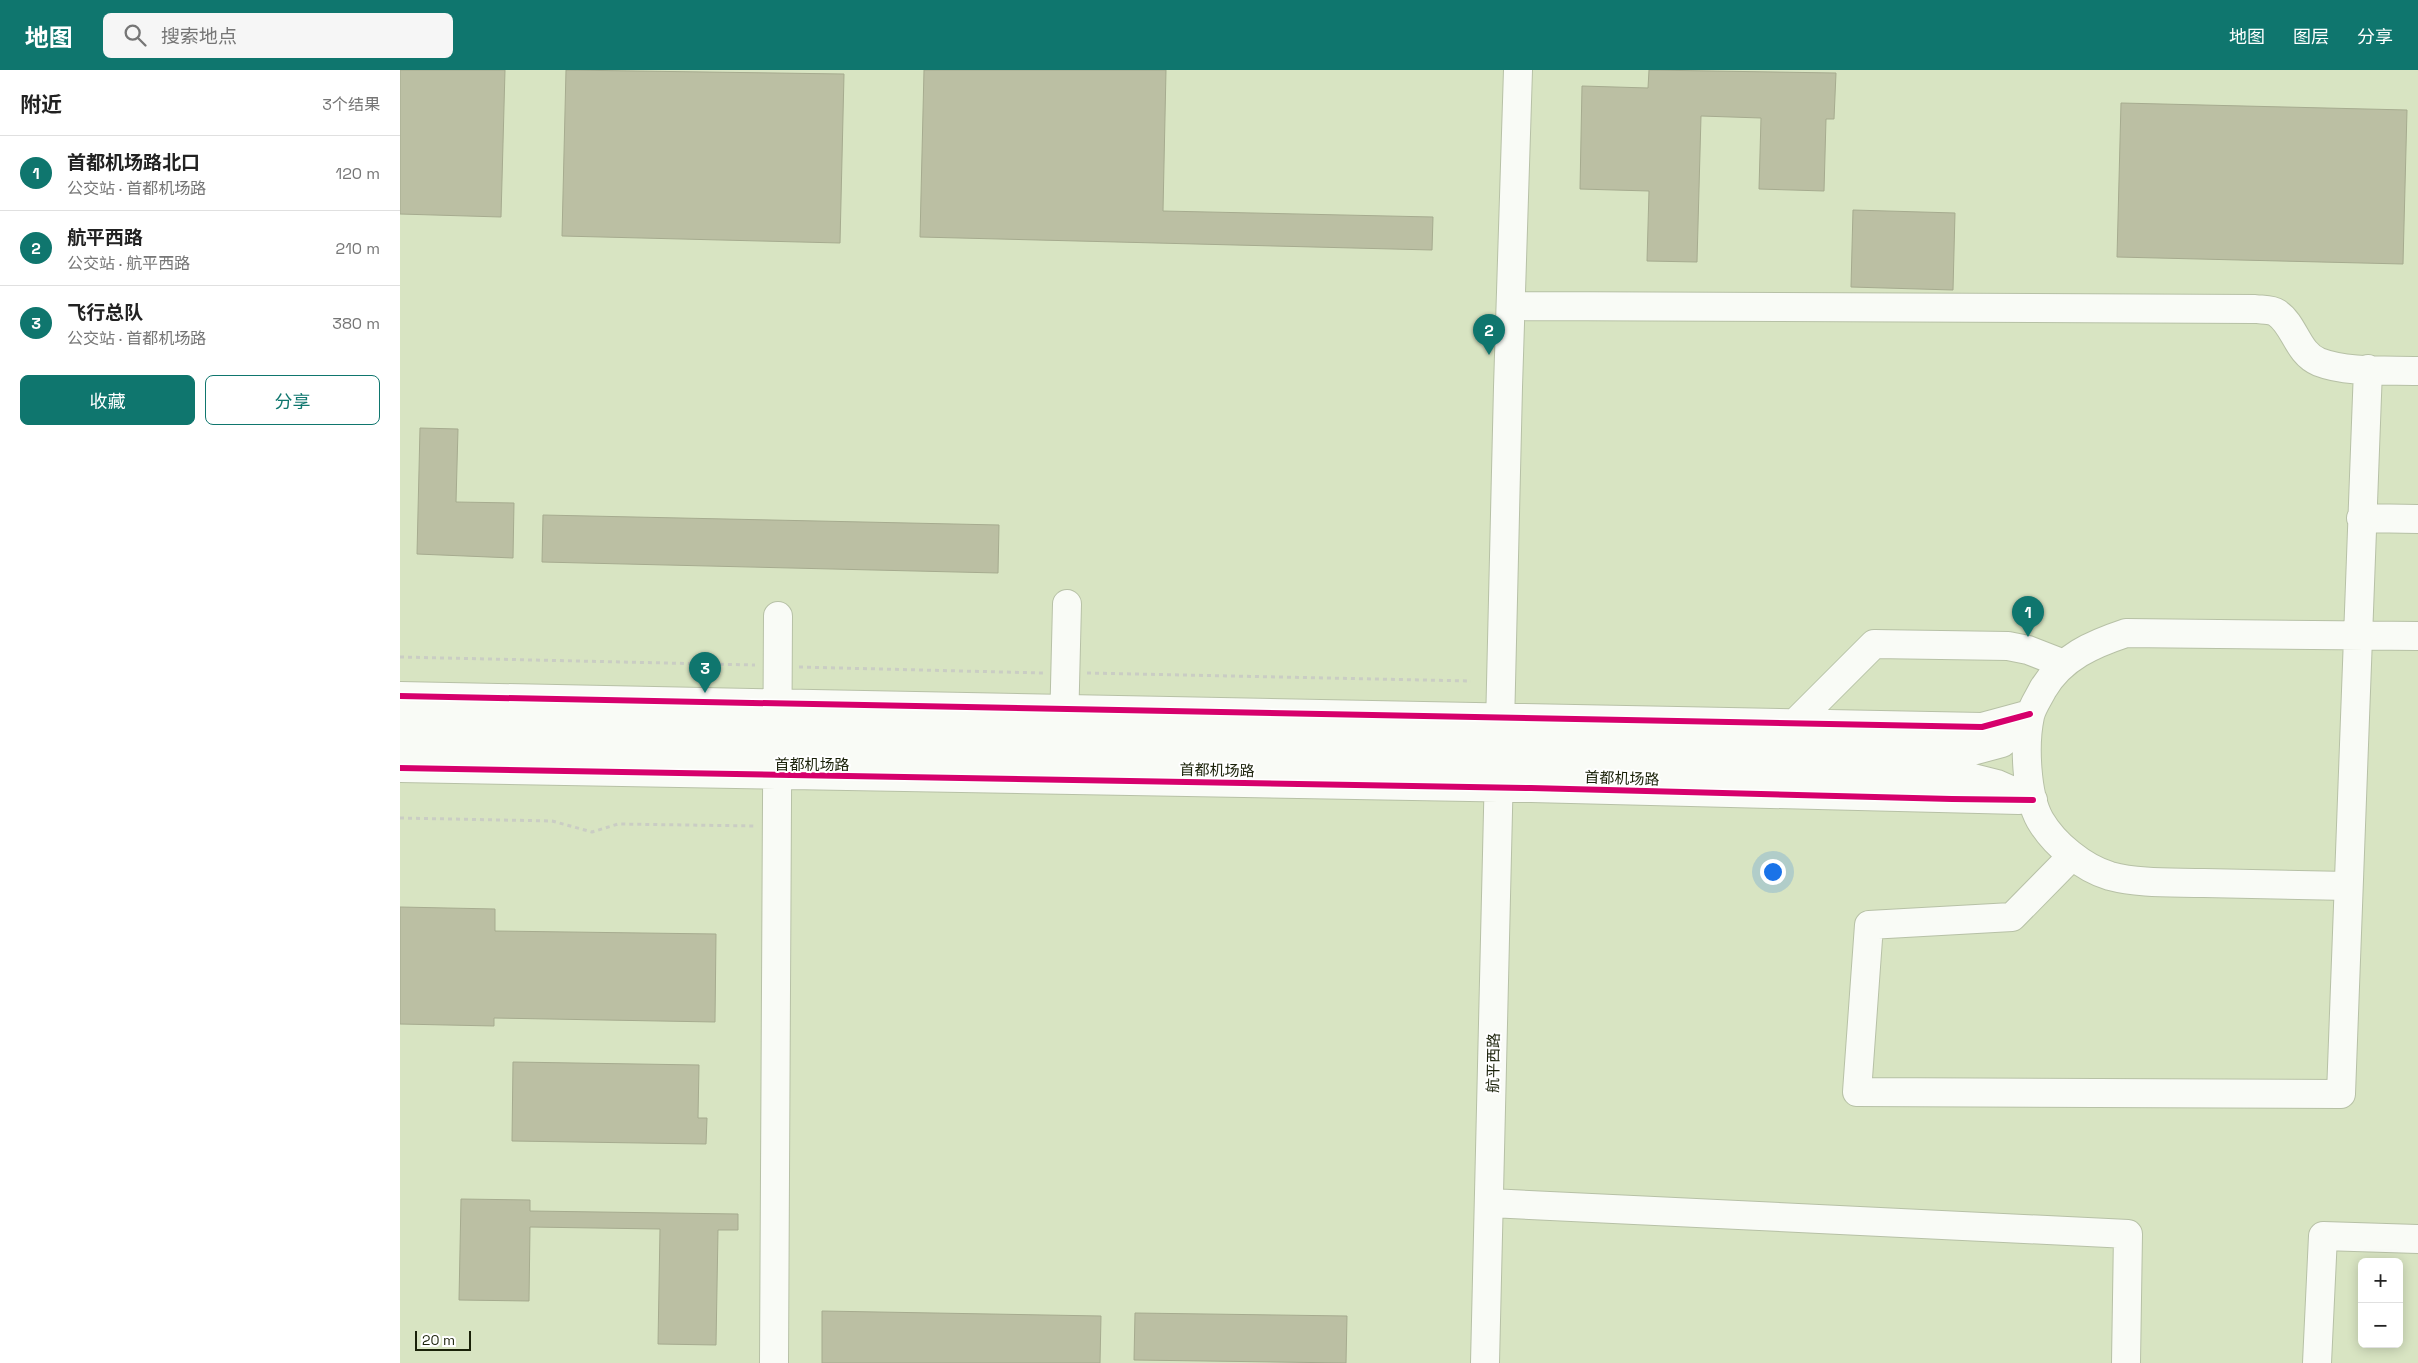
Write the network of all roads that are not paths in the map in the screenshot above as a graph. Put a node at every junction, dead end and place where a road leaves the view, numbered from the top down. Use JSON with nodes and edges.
{"nodes":[{"id":1,"x":1518,"y":70,"type":"edge"},
{"id":2,"x":1511,"y":306,"type":"junction"},
{"id":3,"x":2368,"y":369,"type":"junction"},
{"id":4,"x":2418,"y":371,"type":"edge"},
{"id":5,"x":2361,"y":518,"type":"junction"},
{"id":6,"x":2418,"y":520,"type":"edge"},
{"id":7,"x":1066,"y":604,"type":"dead end"},
{"id":8,"x":778,"y":616,"type":"dead end"},
{"id":9,"x":2357,"y":635,"type":"junction"},
{"id":10,"x":2418,"y":636,"type":"edge"},
{"id":11,"x":2064,"y":664,"type":"junction"},
{"id":12,"x":400,"y":696,"type":"edge"},
{"id":13,"x":981,"y":707,"type":"junction"},
{"id":14,"x":1246,"y":713,"type":"junction"},
{"id":15,"x":2030,"y":714,"type":"junction"},
{"id":16,"x":400,"y":722,"type":"edge"},
{"id":17,"x":1795,"y":722,"type":"junction"},
{"id":18,"x":1064,"y":733,"type":"junction"},
{"id":19,"x":778,"y":739,"type":"junction"},
{"id":20,"x":945,"y":742,"type":"junction"},
{"id":21,"x":400,"y":743,"type":"edge"},
{"id":22,"x":1274,"y":748,"type":"junction"},
{"id":23,"x":1501,"y":752,"type":"junction"},
{"id":24,"x":1750,"y":758,"type":"junction"},
{"id":25,"x":400,"y":768,"type":"edge"},
{"id":26,"x":981,"y":779,"type":"junction"},
{"id":27,"x":1244,"y":783,"type":"junction"},
{"id":28,"x":1787,"y":795,"type":"junction"},
{"id":29,"x":2033,"y":800,"type":"junction"},
{"id":30,"x":2072,"y":856,"type":"junction"},
{"id":31,"x":2348,"y":886,"type":"junction"},
{"id":32,"x":1490,"y":1203,"type":"junction"},
{"id":33,"x":2418,"y":1239,"type":"edge"},
{"id":34,"x":774,"y":1362,"type":"edge"},
{"id":35,"x":1485,"y":1363,"type":"edge"},
{"id":36,"x":2126,"y":1363,"type":"edge"},
{"id":37,"x":2316,"y":1363,"type":"edge"}],
"edges":[{"from":1,"to":2,"type":"street","name":"航平西路"},
{"from":2,"to":3,"type":"street"},
{"from":2,"to":23,"type":"street","name":"航平西路"},
{"from":3,"to":4,"type":"street"},
{"from":3,"to":5,"type":"street"},
{"from":5,"to":6,"type":"street"},
{"from":5,"to":9,"type":"street"},
{"from":7,"to":18,"type":"street"},
{"from":8,"to":19,"type":"street"},
{"from":9,"to":10,"type":"street"},
{"from":9,"to":11,"type":"street"},
{"from":9,"to":31,"type":"street"},
{"from":11,"to":15,"type":"street"},
{"from":11,"to":17,"type":"street"},
{"from":12,"to":19,"type":"street","name":"首都机场路"},
{"from":13,"to":18,"type":"street","name":"首都机场路"},
{"from":13,"to":19,"type":"street","name":"首都机场路"},
{"from":13,"to":20,"type":"street"},
{"from":14,"to":18,"type":"street","name":"首都机场路"},
{"from":14,"to":22,"type":"street"},
{"from":14,"to":23,"type":"street","name":"首都机场路"},
{"from":15,"to":17,"type":"street","name":"首都机场路"},
{"from":15,"to":24,"type":"street","name":"首都机场路"},
{"from":15,"to":29,"type":"street"},
{"from":16,"to":19,"type":"street","name":"首都机场路"},
{"from":17,"to":23,"type":"street","name":"首都机场路"},
{"from":17,"to":24,"type":"street"},
{"from":18,"to":20,"type":"street","name":"首都机场路"},
{"from":18,"to":22,"type":"street","name":"首都机场路"},
{"from":19,"to":20,"type":"street","name":"首都机场路"},
{"from":19,"to":21,"type":"street","name":"首都机场路"},
{"from":19,"to":25,"type":"street","name":"首都机场路"},
{"from":19,"to":26,"type":"street","name":"首都机场路"},
{"from":19,"to":34,"type":"street"},
{"from":20,"to":26,"type":"street"},
{"from":22,"to":23,"type":"street","name":"首都机场路"},
{"from":22,"to":27,"type":"street"},
{"from":23,"to":24,"type":"street","name":"首都机场路"},
{"from":23,"to":27,"type":"street","name":"首都机场路"},
{"from":23,"to":28,"type":"street","name":"首都机场路"},
{"from":23,"to":32,"type":"street","name":"航平西路"},
{"from":24,"to":28,"type":"street"},
{"from":24,"to":29,"type":"street","name":"首都机场路"},
{"from":26,"to":27,"type":"street","name":"首都机场路"},
{"from":28,"to":29,"type":"street","name":"首都机场路"},
{"from":29,"to":30,"type":"street"},
{"from":30,"to":31,"type":"street"},
{"from":30,"to":31,"type":"street"},
{"from":32,"to":35,"type":"street","name":"航平西路"},
{"from":32,"to":36,"type":"street"},
{"from":33,"to":37,"type":"street"}]}
